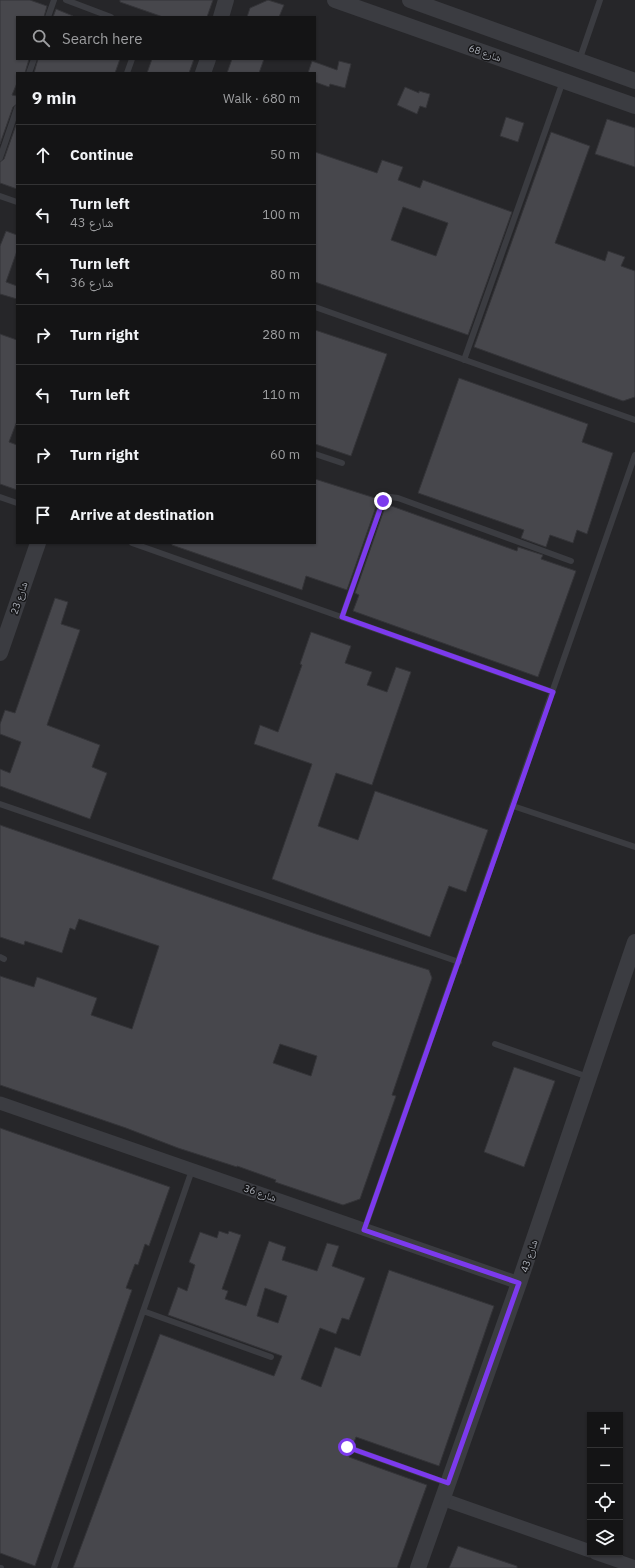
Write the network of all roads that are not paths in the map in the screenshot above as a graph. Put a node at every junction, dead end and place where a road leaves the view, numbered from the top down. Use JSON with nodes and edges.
{"nodes":[{"id":1,"x":54,"y":0,"type":"edge"},
{"id":2,"x":66,"y":0,"type":"edge"},
{"id":3,"x":335,"y":0,"type":"edge"},
{"id":4,"x":410,"y":0,"type":"edge"},
{"id":5,"x":600,"y":0,"type":"edge"},
{"id":6,"x":48,"y":16,"type":"edge"},
{"id":7,"x":108,"y":16,"type":"edge"},
{"id":8,"x":34,"y":60,"type":"edge"},
{"id":9,"x":132,"y":60,"type":"edge"},
{"id":10,"x":208,"y":60,"type":"edge"},
{"id":11,"x":579,"y":61,"type":"junction"},
{"id":12,"x":29,"y":72,"type":"edge"},
{"id":13,"x":127,"y":72,"type":"edge"},
{"id":14,"x":204,"y":72,"type":"edge"},
{"id":15,"x":563,"y":80,"type":"junction"},
{"id":16,"x":635,"y":81,"type":"edge"},
{"id":17,"x":635,"y":106,"type":"edge"},
{"id":18,"x":16,"y":111,"type":"edge"},
{"id":19,"x":0,"y":158,"type":"edge"},
{"id":20,"x":0,"y":196,"type":"edge"},
{"id":21,"x":16,"y":202,"type":"edge"},
{"id":22,"x":316,"y":307,"type":"edge"},
{"id":23,"x":464,"y":360,"type":"junction"},
{"id":24,"x":635,"y":420,"type":"edge"},
{"id":25,"x":316,"y":454,"type":"edge"},
{"id":26,"x":635,"y":455,"type":"edge"},
{"id":27,"x":342,"y":463,"type":"dead end"},
{"id":28,"x":0,"y":497,"type":"edge"},
{"id":29,"x":16,"y":503,"type":"edge"},
{"id":30,"x":38,"y":544,"type":"edge"},
{"id":31,"x":135,"y":544,"type":"edge"},
{"id":32,"x":571,"y":562,"type":"dead end"},
{"id":33,"x":342,"y":617,"type":"junction"},
{"id":34,"x":0,"y":653,"type":"edge"},
{"id":35,"x":553,"y":692,"type":"junction"},
{"id":36,"x":0,"y":804,"type":"edge"},
{"id":37,"x":513,"y":806,"type":"junction"},
{"id":38,"x":635,"y":847,"type":"edge"},
{"id":39,"x":635,"y":942,"type":"edge"},
{"id":40,"x":459,"y":962,"type":"junction"},
{"id":41,"x":495,"y":1044,"type":"dead end"},
{"id":42,"x":589,"y":1077,"type":"junction"},
{"id":43,"x":0,"y":1103,"type":"edge"},
{"id":44,"x":192,"y":1170,"type":"junction"},
{"id":45,"x":364,"y":1230,"type":"junction"},
{"id":46,"x":519,"y":1283,"type":"junction"},
{"id":47,"x":143,"y":1312,"type":"junction"},
{"id":48,"x":271,"y":1357,"type":"dead end"},
{"id":49,"x":347,"y":1447,"type":"dead end"},
{"id":50,"x":448,"y":1483,"type":"junction"},
{"id":51,"x":442,"y":1499,"type":"junction"},
{"id":52,"x":587,"y":1550,"type":"edge"},
{"id":53,"x":604,"y":1556,"type":"edge"},
{"id":54,"x":635,"y":1567,"type":"edge"},
{"id":55,"x":54,"y":1568,"type":"edge"},
{"id":56,"x":418,"y":1568,"type":"edge"}],
"edges":[{"from":1,"to":6,"type":"lane"},
{"from":2,"to":7,"type":"lane"},
{"from":3,"to":15,"type":"street","name":"شارع 68"},
{"from":4,"to":11,"type":"street"},
{"from":5,"to":11,"type":"lane"},
{"from":8,"to":12,"type":"lane"},
{"from":9,"to":13,"type":"lane"},
{"from":10,"to":14,"type":"street"},
{"from":11,"to":16,"type":"street"},
{"from":15,"to":17,"type":"street","name":"شارع 68"},
{"from":15,"to":23,"type":"lane"},
{"from":18,"to":19,"type":"lane"},
{"from":20,"to":21,"type":"lane"},
{"from":22,"to":23,"type":"lane"},
{"from":23,"to":24,"type":"lane"},
{"from":25,"to":27,"type":"lane"},
{"from":26,"to":35,"type":"lane"},
{"from":28,"to":29,"type":"lane"},
{"from":30,"to":34,"type":"street","name":"شارع 23"},
{"from":31,"to":33,"type":"lane"},
{"from":32,"to":33,"type":"lane"},
{"from":33,"to":35,"type":"lane"},
{"from":35,"to":37,"type":"lane"},
{"from":36,"to":40,"type":"lane"},
{"from":37,"to":38,"type":"lane"},
{"from":37,"to":40,"type":"lane"},
{"from":39,"to":42,"type":"street","name":"شارع 43"},
{"from":40,"to":45,"type":"lane"},
{"from":41,"to":42,"type":"lane"},
{"from":42,"to":46,"type":"street","name":"شارع 43"},
{"from":43,"to":44,"type":"street","name":"شارع 36"},
{"from":44,"to":45,"type":"street","name":"شارع 36"},
{"from":44,"to":47,"type":"lane"},
{"from":45,"to":46,"type":"street","name":"شارع 36"},
{"from":46,"to":50,"type":"street","name":"شارع 43"},
{"from":47,"to":48,"type":"lane"},
{"from":47,"to":55,"type":"lane"},
{"from":49,"to":50,"type":"lane"},
{"from":50,"to":51,"type":"street","name":"شارع 43"},
{"from":51,"to":52,"type":"street"},
{"from":51,"to":56,"type":"street","name":"شارع 43"},
{"from":53,"to":54,"type":"street"}]}
